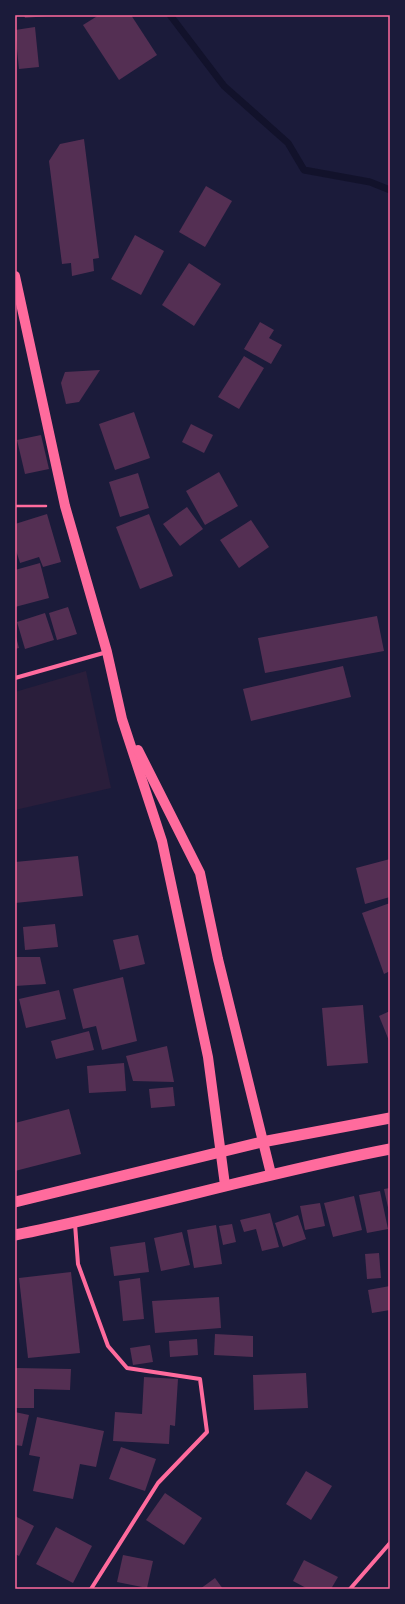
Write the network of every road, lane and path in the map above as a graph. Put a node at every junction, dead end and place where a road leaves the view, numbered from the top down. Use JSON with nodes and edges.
{"nodes":[{"id":1,"x":15,"y":276,"type":"edge"},
{"id":2,"x":15,"y":506,"type":"edge"},
{"id":3,"x":65,"y":506,"type":"junction"},
{"id":4,"x":107,"y":652,"type":"junction"},
{"id":5,"x":15,"y":678,"type":"edge"},
{"id":6,"x":122,"y":719,"type":"junction"},
{"id":7,"x":390,"y":1118,"type":"edge"},
{"id":8,"x":262,"y":1142,"type":"junction"},
{"id":9,"x":390,"y":1149,"type":"edge"},
{"id":10,"x":221,"y":1152,"type":"junction"},
{"id":11,"x":271,"y":1174,"type":"junction"},
{"id":12,"x":225,"y":1185,"type":"junction"},
{"id":13,"x":15,"y":1202,"type":"edge"},
{"id":14,"x":75,"y":1223,"type":"junction"},
{"id":15,"x":15,"y":1235,"type":"edge"},
{"id":16,"x":390,"y":1543,"type":"edge"},
{"id":17,"x":91,"y":1589,"type":"edge"},
{"id":18,"x":350,"y":1589,"type":"edge"}],
"edges":[{"from":1,"to":3,"type":"main road"},
{"from":2,"to":3,"type":"path"},
{"from":3,"to":4,"type":"main road"},
{"from":4,"to":5,"type":"street"},
{"from":4,"to":6,"type":"main road"},
{"from":6,"to":8,"type":"main road"},
{"from":6,"to":10,"type":"main road"},
{"from":7,"to":8,"type":"highway"},
{"from":8,"to":10,"type":"highway"},
{"from":8,"to":11,"type":"main road"},
{"from":9,"to":11,"type":"highway"},
{"from":10,"to":12,"type":"main road"},
{"from":10,"to":13,"type":"highway"},
{"from":11,"to":12,"type":"highway"},
{"from":12,"to":14,"type":"highway"},
{"from":14,"to":15,"type":"highway"},
{"from":14,"to":17,"type":"street"},
{"from":16,"to":18,"type":"street"}]}
